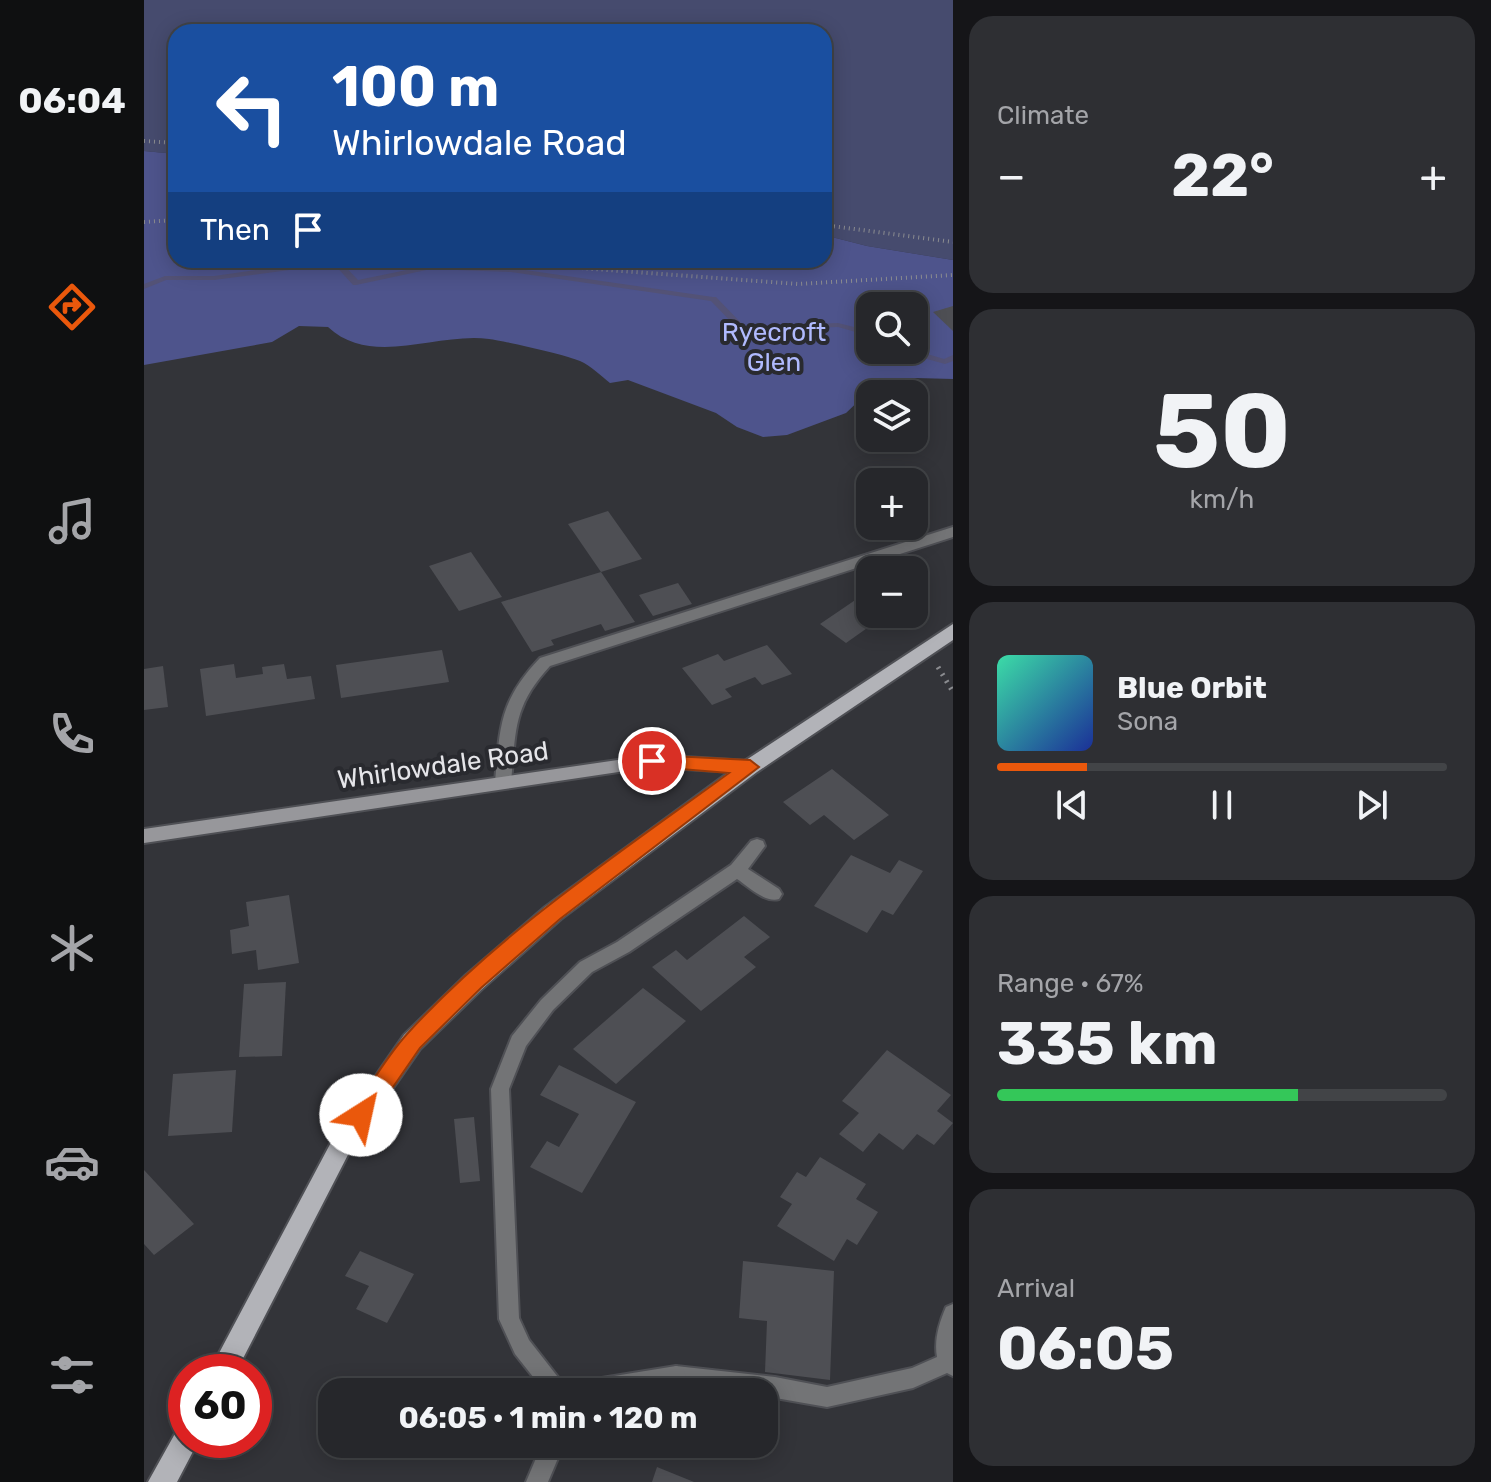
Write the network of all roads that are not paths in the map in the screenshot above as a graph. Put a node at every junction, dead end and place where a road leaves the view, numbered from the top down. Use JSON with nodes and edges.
{"nodes":[{"id":1,"x":953,"y":532,"type":"edge"},
{"id":2,"x":953,"y":631,"type":"edge"},
{"id":3,"x":750,"y":767,"type":"junction"},
{"id":4,"x":503,"y":782,"type":"junction"},
{"id":5,"x":144,"y":836,"type":"edge"},
{"id":6,"x":757,"y":846,"type":"dead end"},
{"id":7,"x":737,"y":870,"type":"junction"},
{"id":8,"x":773,"y":894,"type":"dead end"},
{"id":9,"x":953,"y":1314,"type":"edge"},
{"id":10,"x":950,"y":1353,"type":"edge"},
{"id":11,"x":231,"y":1354,"type":"edge"},
{"id":12,"x":547,"y":1378,"type":"edge"},
{"id":13,"x":664,"y":1378,"type":"edge"},
{"id":14,"x":694,"y":1378,"type":"edge"},
{"id":15,"x":778,"y":1388,"type":"edge"},
{"id":16,"x":175,"y":1458,"type":"edge"},
{"id":17,"x":547,"y":1458,"type":"edge"},
{"id":18,"x":162,"y":1482,"type":"edge"},
{"id":19,"x":537,"y":1482,"type":"edge"}],
"edges":[{"from":1,"to":4,"type":"street"},
{"from":2,"to":3,"type":"main road"},
{"from":3,"to":4,"type":"main road","name":"Whirlowdale Road"},
{"from":3,"to":11,"type":"main road"},
{"from":4,"to":5,"type":"main road","name":"Whirlowdale Road"},
{"from":6,"to":7,"type":"street"},
{"from":7,"to":8,"type":"street"},
{"from":7,"to":12,"type":"street"},
{"from":9,"to":10,"type":"street"},
{"from":10,"to":15,"type":"street"},
{"from":13,"to":14,"type":"street"},
{"from":16,"to":18,"type":"main road"},
{"from":17,"to":19,"type":"street"}]}
